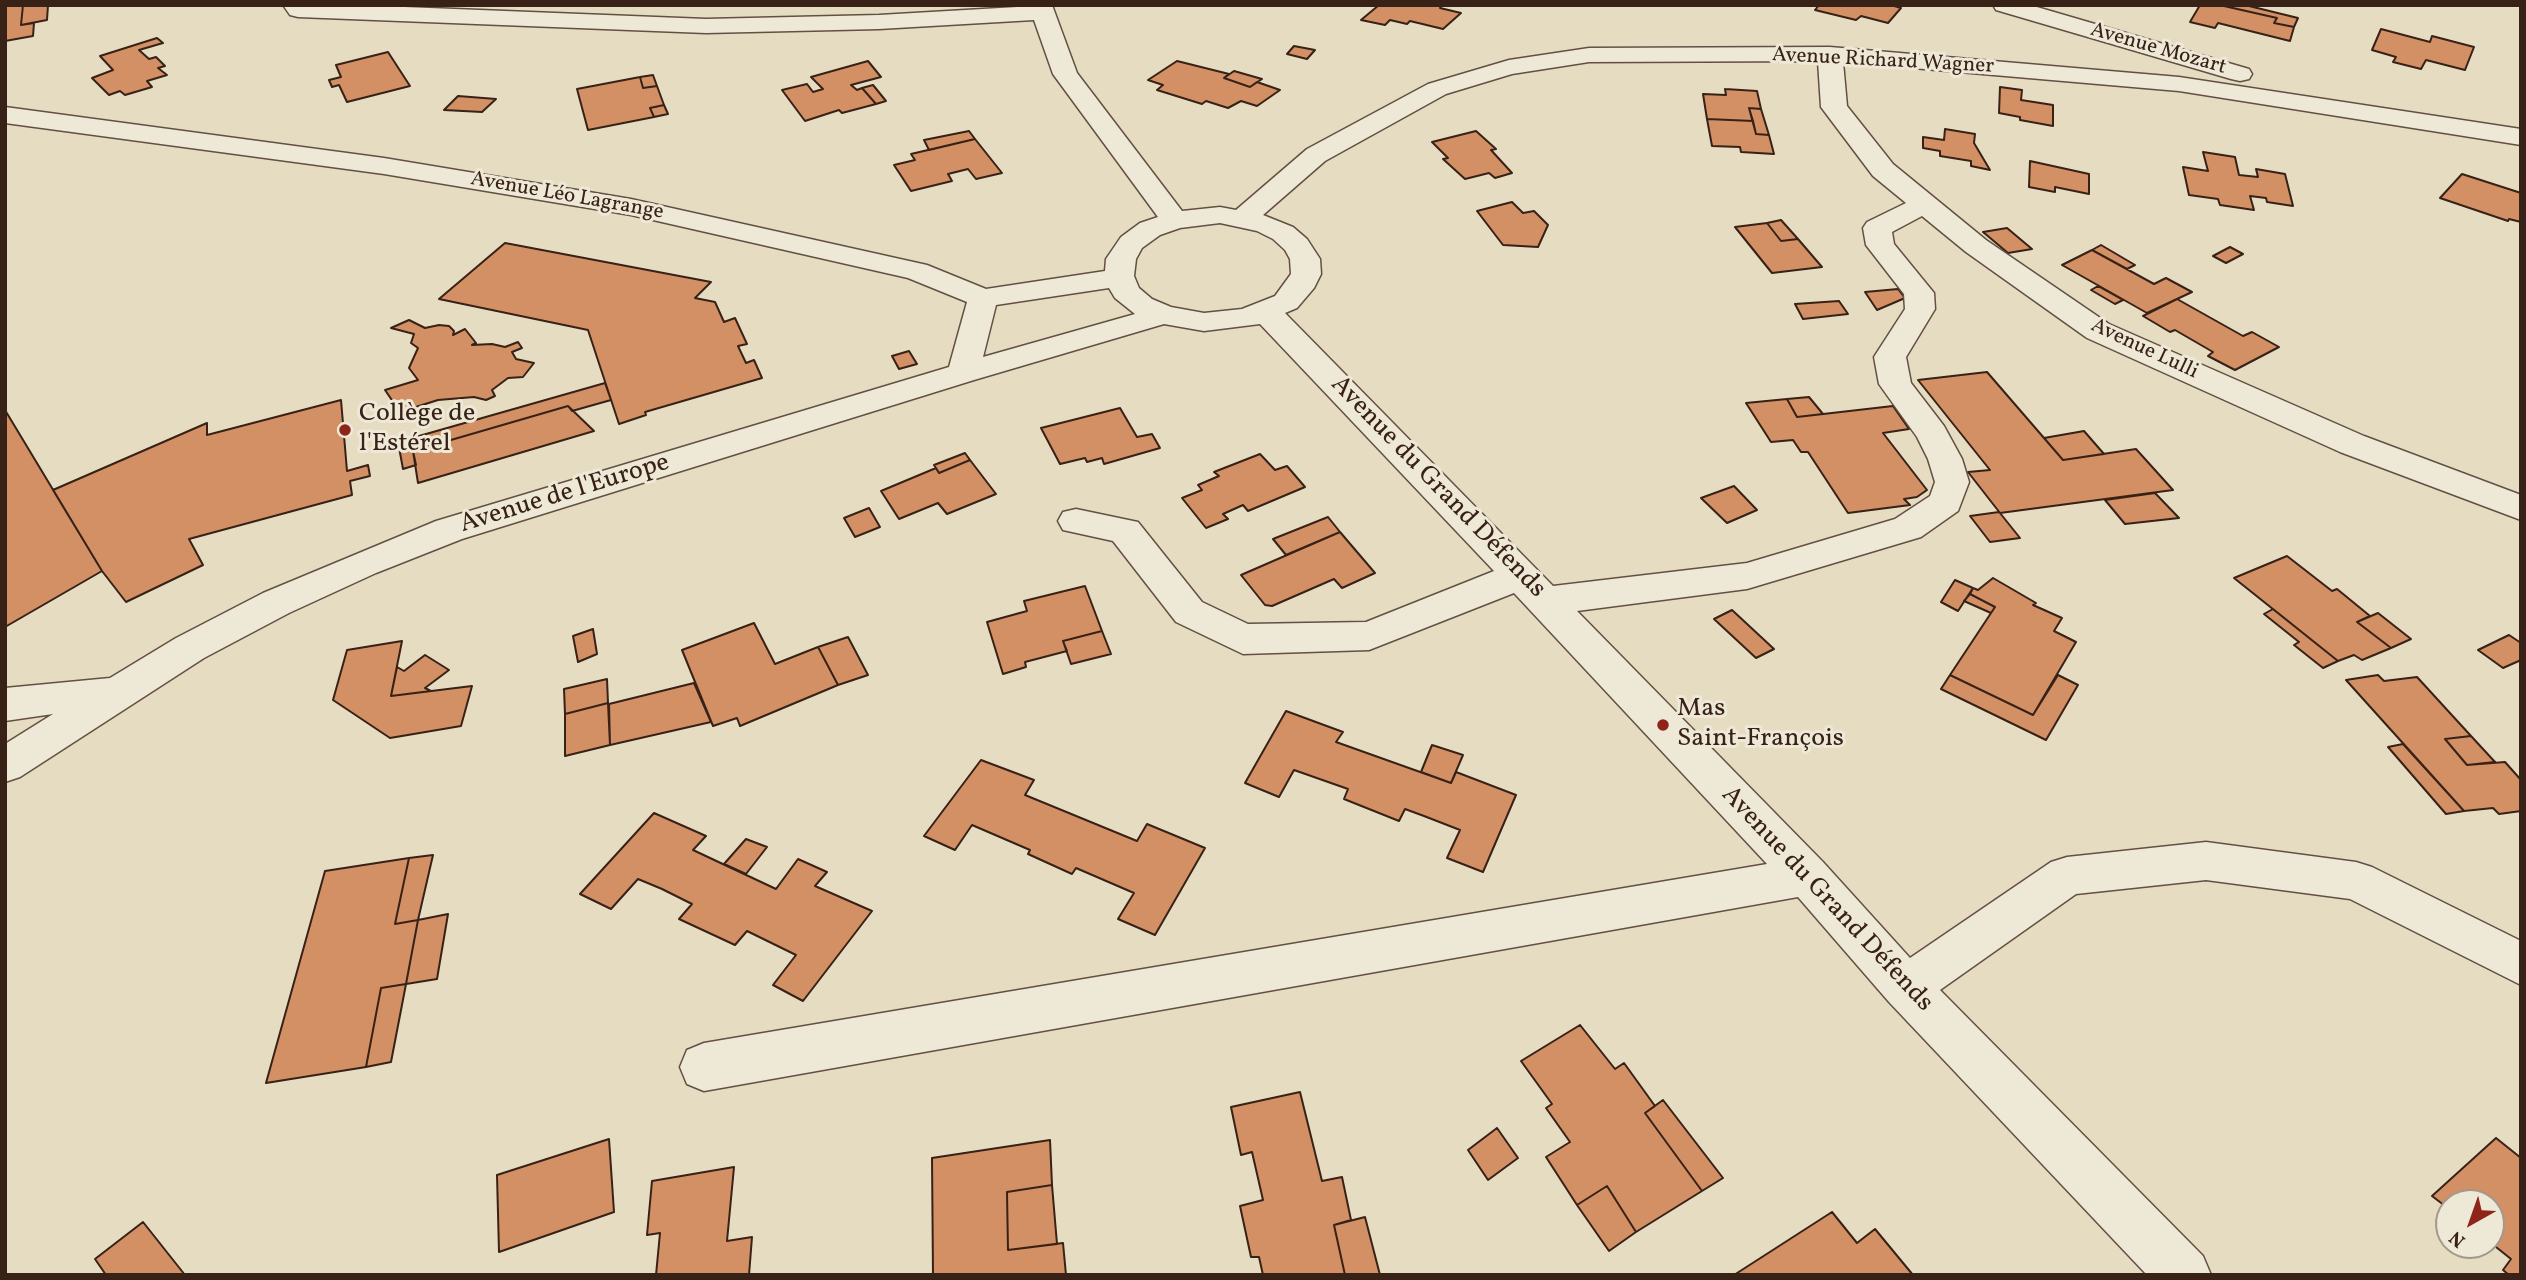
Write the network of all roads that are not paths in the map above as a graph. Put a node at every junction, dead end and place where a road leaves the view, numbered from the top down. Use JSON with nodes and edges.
{"nodes":[{"id":1,"x":294,"y":5,"type":"edge"},
{"id":2,"x":2004,"y":5,"type":"edge"},
{"id":3,"x":1042,"y":9,"type":"edge"},
{"id":4,"x":1830,"y":54,"type":"junction"},
{"id":5,"x":2309,"y":106,"type":"junction"},
{"id":6,"x":5,"y":115,"type":"edge"},
{"id":7,"x":2518,"y":138,"type":"edge"},
{"id":8,"x":1925,"y":204,"type":"junction"},
{"id":9,"x":1243,"y":218,"type":"junction"},
{"id":10,"x":1175,"y":220,"type":"junction"},
{"id":11,"x":1119,"y":276,"type":"junction"},
{"id":12,"x":983,"y":298,"type":"junction"},
{"id":13,"x":1266,"y":312,"type":"junction"},
{"id":14,"x":1163,"y":315,"type":"junction"},
{"id":15,"x":963,"y":373,"type":"junction"},
{"id":16,"x":2521,"y":508,"type":"edge"},
{"id":17,"x":1076,"y":521,"type":"dead end"},
{"id":18,"x":1533,"y":588,"type":"junction"},
{"id":19,"x":116,"y":694,"type":"junction"},
{"id":20,"x":5,"y":705,"type":"edge"},
{"id":21,"x":5,"y":765,"type":"edge"},
{"id":22,"x":1807,"y":876,"type":"junction"},
{"id":23,"x":2521,"y":964,"type":"edge"},
{"id":24,"x":1906,"y":987,"type":"junction"},
{"id":25,"x":704,"y":1067,"type":"dead end"},
{"id":26,"x":2184,"y":1275,"type":"edge"}],
"edges":[{"from":1,"to":3,"type":"street"},
{"from":2,"to":5,"type":"street","name":"Avenue Mozart"},
{"from":3,"to":10,"type":"street"},
{"from":4,"to":5,"type":"street","name":"Avenue Richard Wagner"},
{"from":4,"to":8,"type":"street","name":"Avenue Lulli"},
{"from":4,"to":9,"type":"street","name":"Avenue Richard Wagner"},
{"from":5,"to":7,"type":"street","name":"Avenue Richard Wagner"},
{"from":6,"to":12,"type":"street","name":"Avenue Léo Lagrange"},
{"from":8,"to":16,"type":"street","name":"Avenue Lulli"},
{"from":8,"to":18,"type":"street"},
{"from":9,"to":10,"type":"street"},
{"from":9,"to":13,"type":"street"},
{"from":10,"to":11,"type":"street"},
{"from":11,"to":12,"type":"street","name":"Avenue Léo Lagrange"},
{"from":11,"to":14,"type":"street"},
{"from":12,"to":15,"type":"street"},
{"from":13,"to":14,"type":"street"},
{"from":13,"to":18,"type":"street","name":"Avenue du Grand Défends"},
{"from":14,"to":15,"type":"street","name":"Avenue de l'Europe"},
{"from":15,"to":19,"type":"street","name":"Avenue de l'Europe"},
{"from":17,"to":18,"type":"street"},
{"from":18,"to":22,"type":"street","name":"Avenue du Grand Défends"},
{"from":19,"to":20,"type":"street"},
{"from":19,"to":21,"type":"street","name":"Avenue de l'Europe"},
{"from":22,"to":24,"type":"street","name":"Avenue du Grand Défends"},
{"from":22,"to":25,"type":"street"},
{"from":23,"to":24,"type":"street"},
{"from":24,"to":26,"type":"street","name":"Avenue du Grand Défends"}]}
